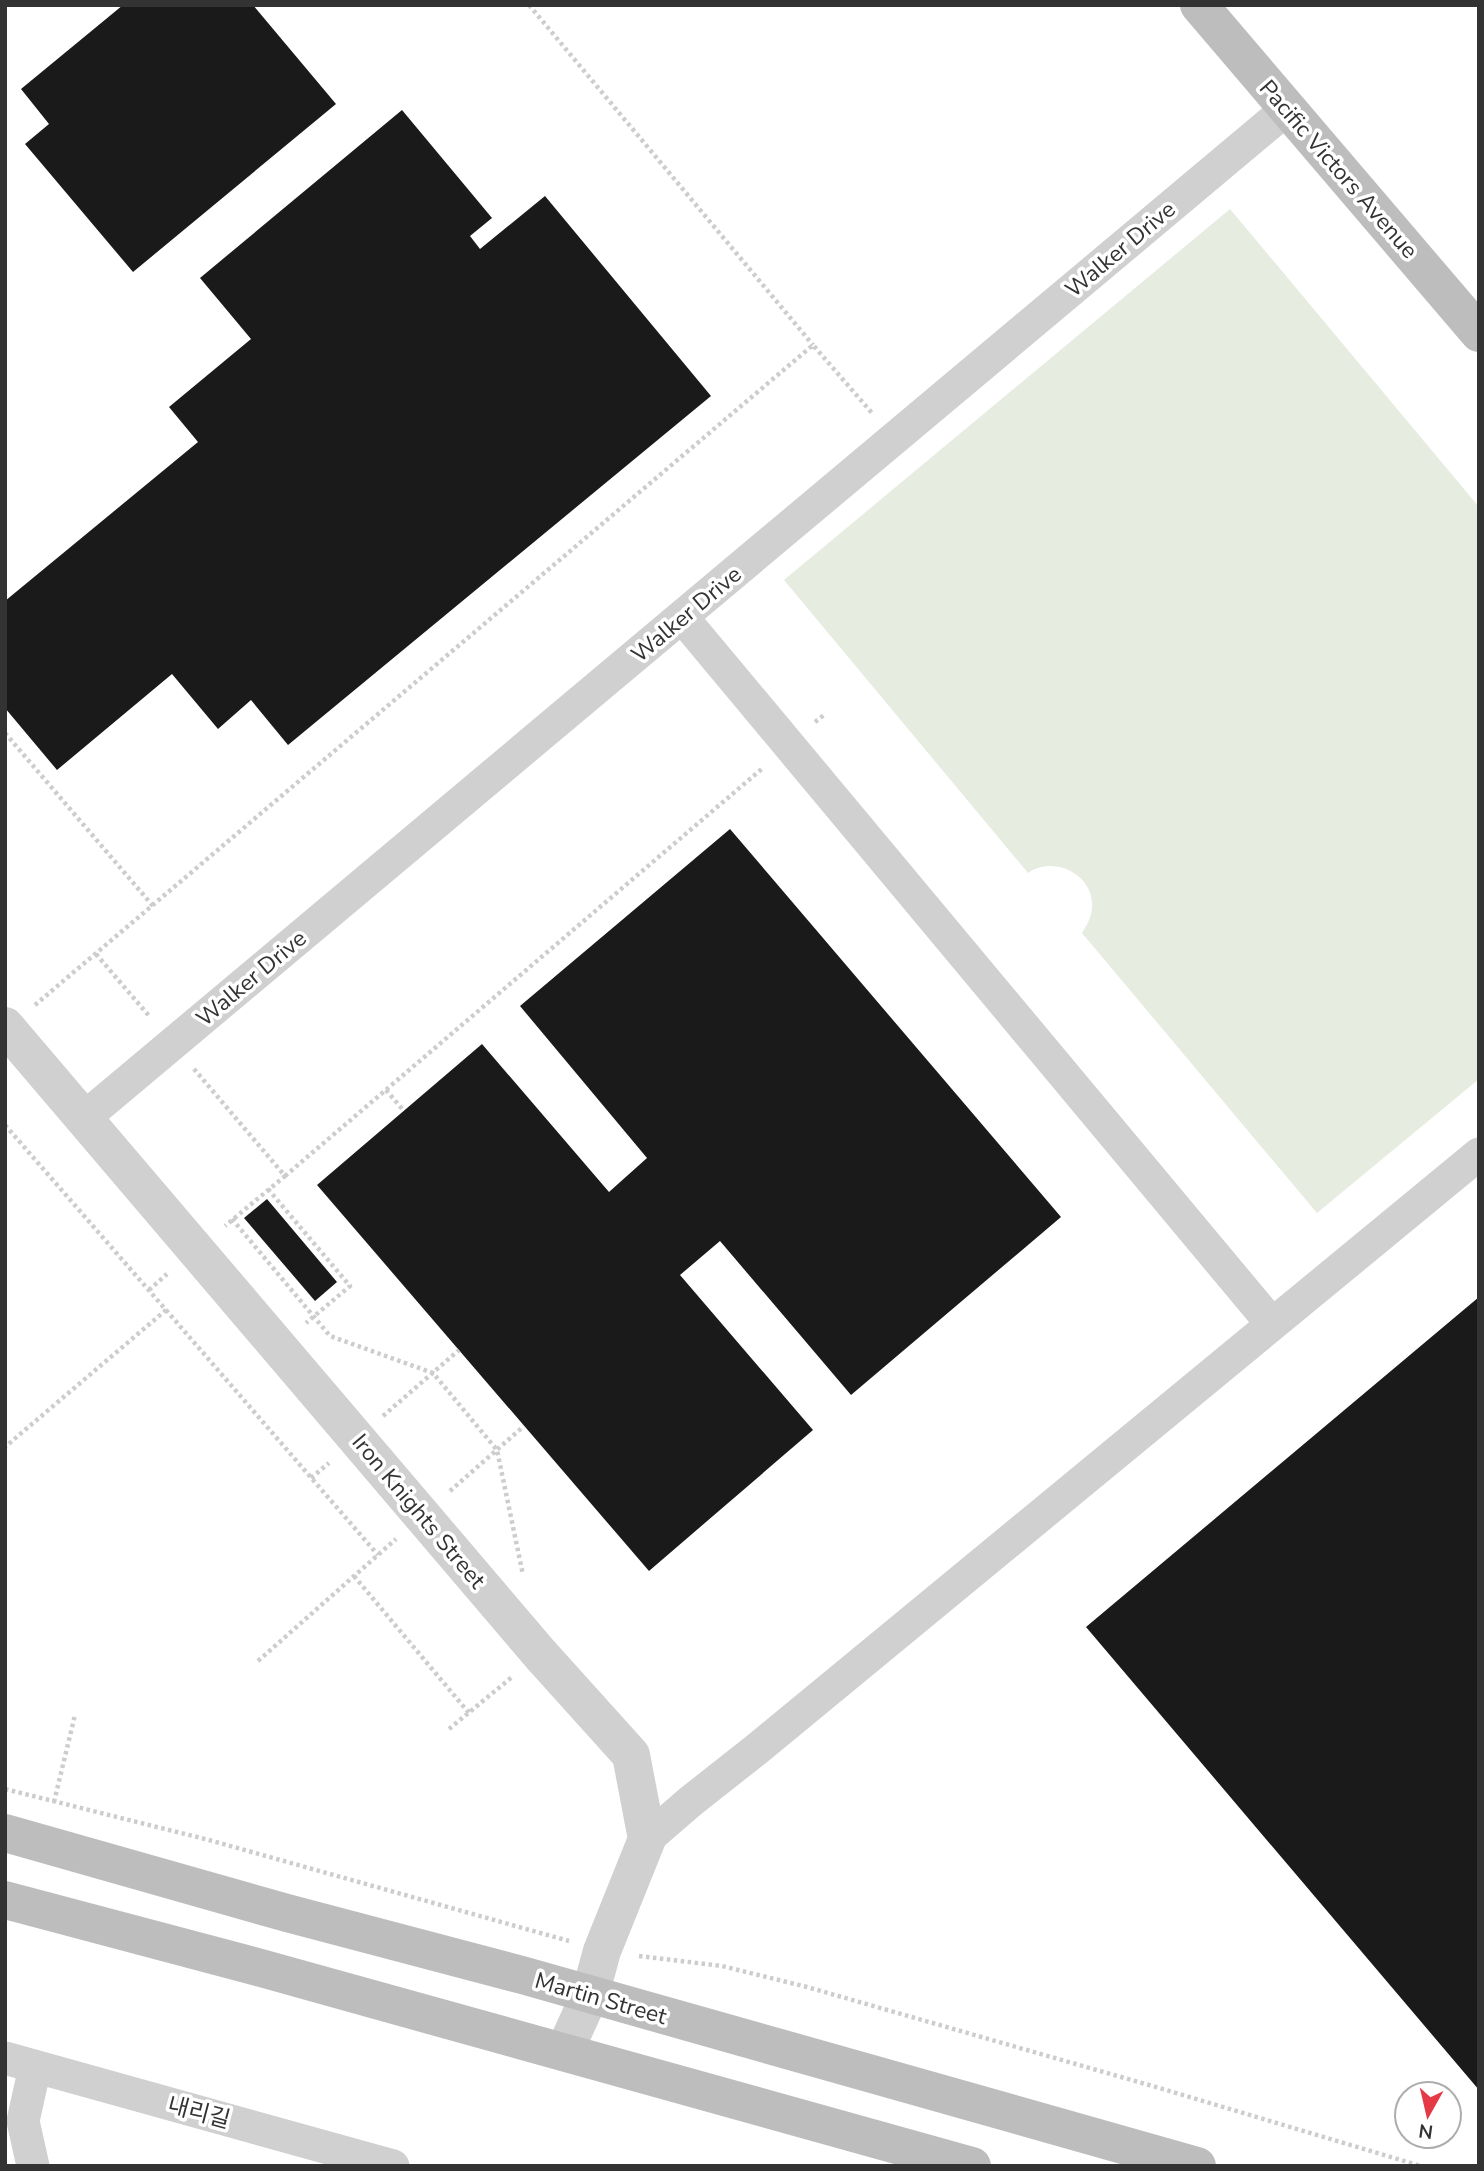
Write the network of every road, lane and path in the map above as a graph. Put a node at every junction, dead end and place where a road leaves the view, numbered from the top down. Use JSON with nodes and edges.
{"nodes":[{"id":1,"x":528,"y":5,"type":"edge"},
{"id":2,"x":1199,"y":5,"type":"edge"},
{"id":3,"x":1287,"y":109,"type":"junction"},
{"id":4,"x":1479,"y":333,"type":"edge"},
{"id":5,"x":813,"y":345,"type":"junction"},
{"id":6,"x":894,"y":439,"type":"junction"},
{"id":7,"x":682,"y":617,"type":"junction"},
{"id":8,"x":824,"y":715,"type":"dead end"},
{"id":9,"x":5,"y":733,"type":"edge"},
{"id":10,"x":789,"y":745,"type":"junction"},
{"id":11,"x":153,"y":906,"type":"junction"},
{"id":12,"x":96,"y":954,"type":"junction"},
{"id":13,"x":6,"y":1027,"type":"edge"},
{"id":14,"x":173,"y":1044,"type":"junction"},
{"id":15,"x":386,"y":1090,"type":"junction"},
{"id":16,"x":404,"y":1111,"type":"dead end"},
{"id":17,"x":84,"y":1118,"type":"junction"},
{"id":18,"x":5,"y":1125,"type":"edge"},
{"id":19,"x":1479,"y":1154,"type":"edge"},
{"id":20,"x":285,"y":1175,"type":"junction"},
{"id":21,"x":268,"y":1189,"type":"junction"},
{"id":22,"x":232,"y":1219,"type":"junction"},
{"id":23,"x":197,"y":1250,"type":"junction"},
{"id":24,"x":149,"y":1290,"type":"junction"},
{"id":25,"x":166,"y":1310,"type":"junction"},
{"id":26,"x":314,"y":1316,"type":"junction"},
{"id":27,"x":1272,"y":1324,"type":"junction"},
{"id":28,"x":279,"y":1346,"type":"junction"},
{"id":29,"x":524,"y":1426,"type":"dead end"},
{"id":30,"x":5,"y":1447,"type":"edge"},
{"id":31,"x":497,"y":1450,"type":"junction"},
{"id":32,"x":424,"y":1515,"type":"junction"},
{"id":33,"x":378,"y":1555,"type":"junction"},
{"id":34,"x":354,"y":1576,"type":"junction"},
{"id":35,"x":526,"y":1586,"type":"dead end"},
{"id":36,"x":540,"y":1654,"type":"junction"},
{"id":37,"x":258,"y":1661,"type":"dead end"},
{"id":38,"x":469,"y":1713,"type":"junction"},
{"id":39,"x":75,"y":1715,"type":"dead end"},
{"id":40,"x":449,"y":1729,"type":"dead end"},
{"id":41,"x":5,"y":1789,"type":"edge"},
{"id":42,"x":54,"y":1802,"type":"junction"},
{"id":43,"x":5,"y":1833,"type":"edge"},
{"id":44,"x":647,"y":1839,"type":"junction"},
{"id":45,"x":5,"y":1900,"type":"edge"},
{"id":46,"x":602,"y":1951,"type":"junction"},
{"id":47,"x":590,"y":1995,"type":"junction"},
{"id":48,"x":564,"y":2052,"type":"junction"},
{"id":49,"x":20,"y":2062,"type":"edge"},
{"id":50,"x":33,"y":2166,"type":"edge"},
{"id":51,"x":393,"y":2166,"type":"edge"},
{"id":52,"x":972,"y":2166,"type":"edge"},
{"id":53,"x":1196,"y":2166,"type":"edge"},
{"id":54,"x":1422,"y":2166,"type":"edge"}],
"edges":[{"from":1,"to":5,"type":"path"},
{"from":2,"to":3,"type":"main road","name":"Pacific Victors Avenue"},
{"from":3,"to":4,"type":"main road","name":"Pacific Victors Avenue"},
{"from":3,"to":6,"type":"street","name":"Walker Drive"},
{"from":5,"to":6,"type":"path"},
{"from":5,"to":11,"type":"path"},
{"from":6,"to":7,"type":"street","name":"Walker Drive"},
{"from":7,"to":10,"type":"street"},
{"from":7,"to":14,"type":"street","name":"Walker Drive"},
{"from":8,"to":10,"type":"path"},
{"from":9,"to":11,"type":"path"},
{"from":10,"to":15,"type":"path"},
{"from":10,"to":27,"type":"street"},
{"from":11,"to":12,"type":"path"},
{"from":12,"to":13,"type":"path"},
{"from":12,"to":14,"type":"path"},
{"from":13,"to":17,"type":"street","name":"Iron Knights Street"},
{"from":14,"to":17,"type":"street","name":"Walker Drive"},
{"from":14,"to":20,"type":"path"},
{"from":15,"to":16,"type":"path"},
{"from":15,"to":20,"type":"path"},
{"from":17,"to":23,"type":"street","name":"Iron Knights Street"},
{"from":18,"to":24,"type":"path"},
{"from":19,"to":27,"type":"street"},
{"from":20,"to":21,"type":"path"},
{"from":21,"to":22,"type":"path"},
{"from":21,"to":26,"type":"path"},
{"from":22,"to":23,"type":"path"},
{"from":22,"to":26,"type":"path"},
{"from":23,"to":24,"type":"path"},
{"from":23,"to":28,"type":"street","name":"Iron Knights Street"},
{"from":24,"to":25,"type":"path"},
{"from":25,"to":30,"type":"path"},
{"from":25,"to":33,"type":"path"},
{"from":26,"to":28,"type":"path"},
{"from":26,"to":31,"type":"path"},
{"from":27,"to":44,"type":"street"},
{"from":28,"to":32,"type":"street","name":"Iron Knights Street"},
{"from":29,"to":31,"type":"path"},
{"from":31,"to":32,"type":"path"},
{"from":31,"to":35,"type":"path"},
{"from":32,"to":33,"type":"path"},
{"from":32,"to":36,"type":"street","name":"Iron Knights Street"},
{"from":33,"to":34,"type":"path"},
{"from":34,"to":37,"type":"path"},
{"from":34,"to":38,"type":"path"},
{"from":36,"to":38,"type":"path"},
{"from":36,"to":44,"type":"street","name":"Iron Knights Street"},
{"from":38,"to":40,"type":"path"},
{"from":39,"to":42,"type":"path"},
{"from":41,"to":42,"type":"path"},
{"from":42,"to":46,"type":"path"},
{"from":43,"to":47,"type":"main road","name":"Martin Street"},
{"from":44,"to":46,"type":"street"},
{"from":45,"to":48,"type":"main road"},
{"from":46,"to":47,"type":"street"},
{"from":46,"to":54,"type":"path"},
{"from":47,"to":48,"type":"street"},
{"from":47,"to":53,"type":"main road","name":"Martin Street"},
{"from":48,"to":52,"type":"main road"},
{"from":49,"to":50,"type":"street"},
{"from":49,"to":51,"type":"street","name":"내리길"}]}
